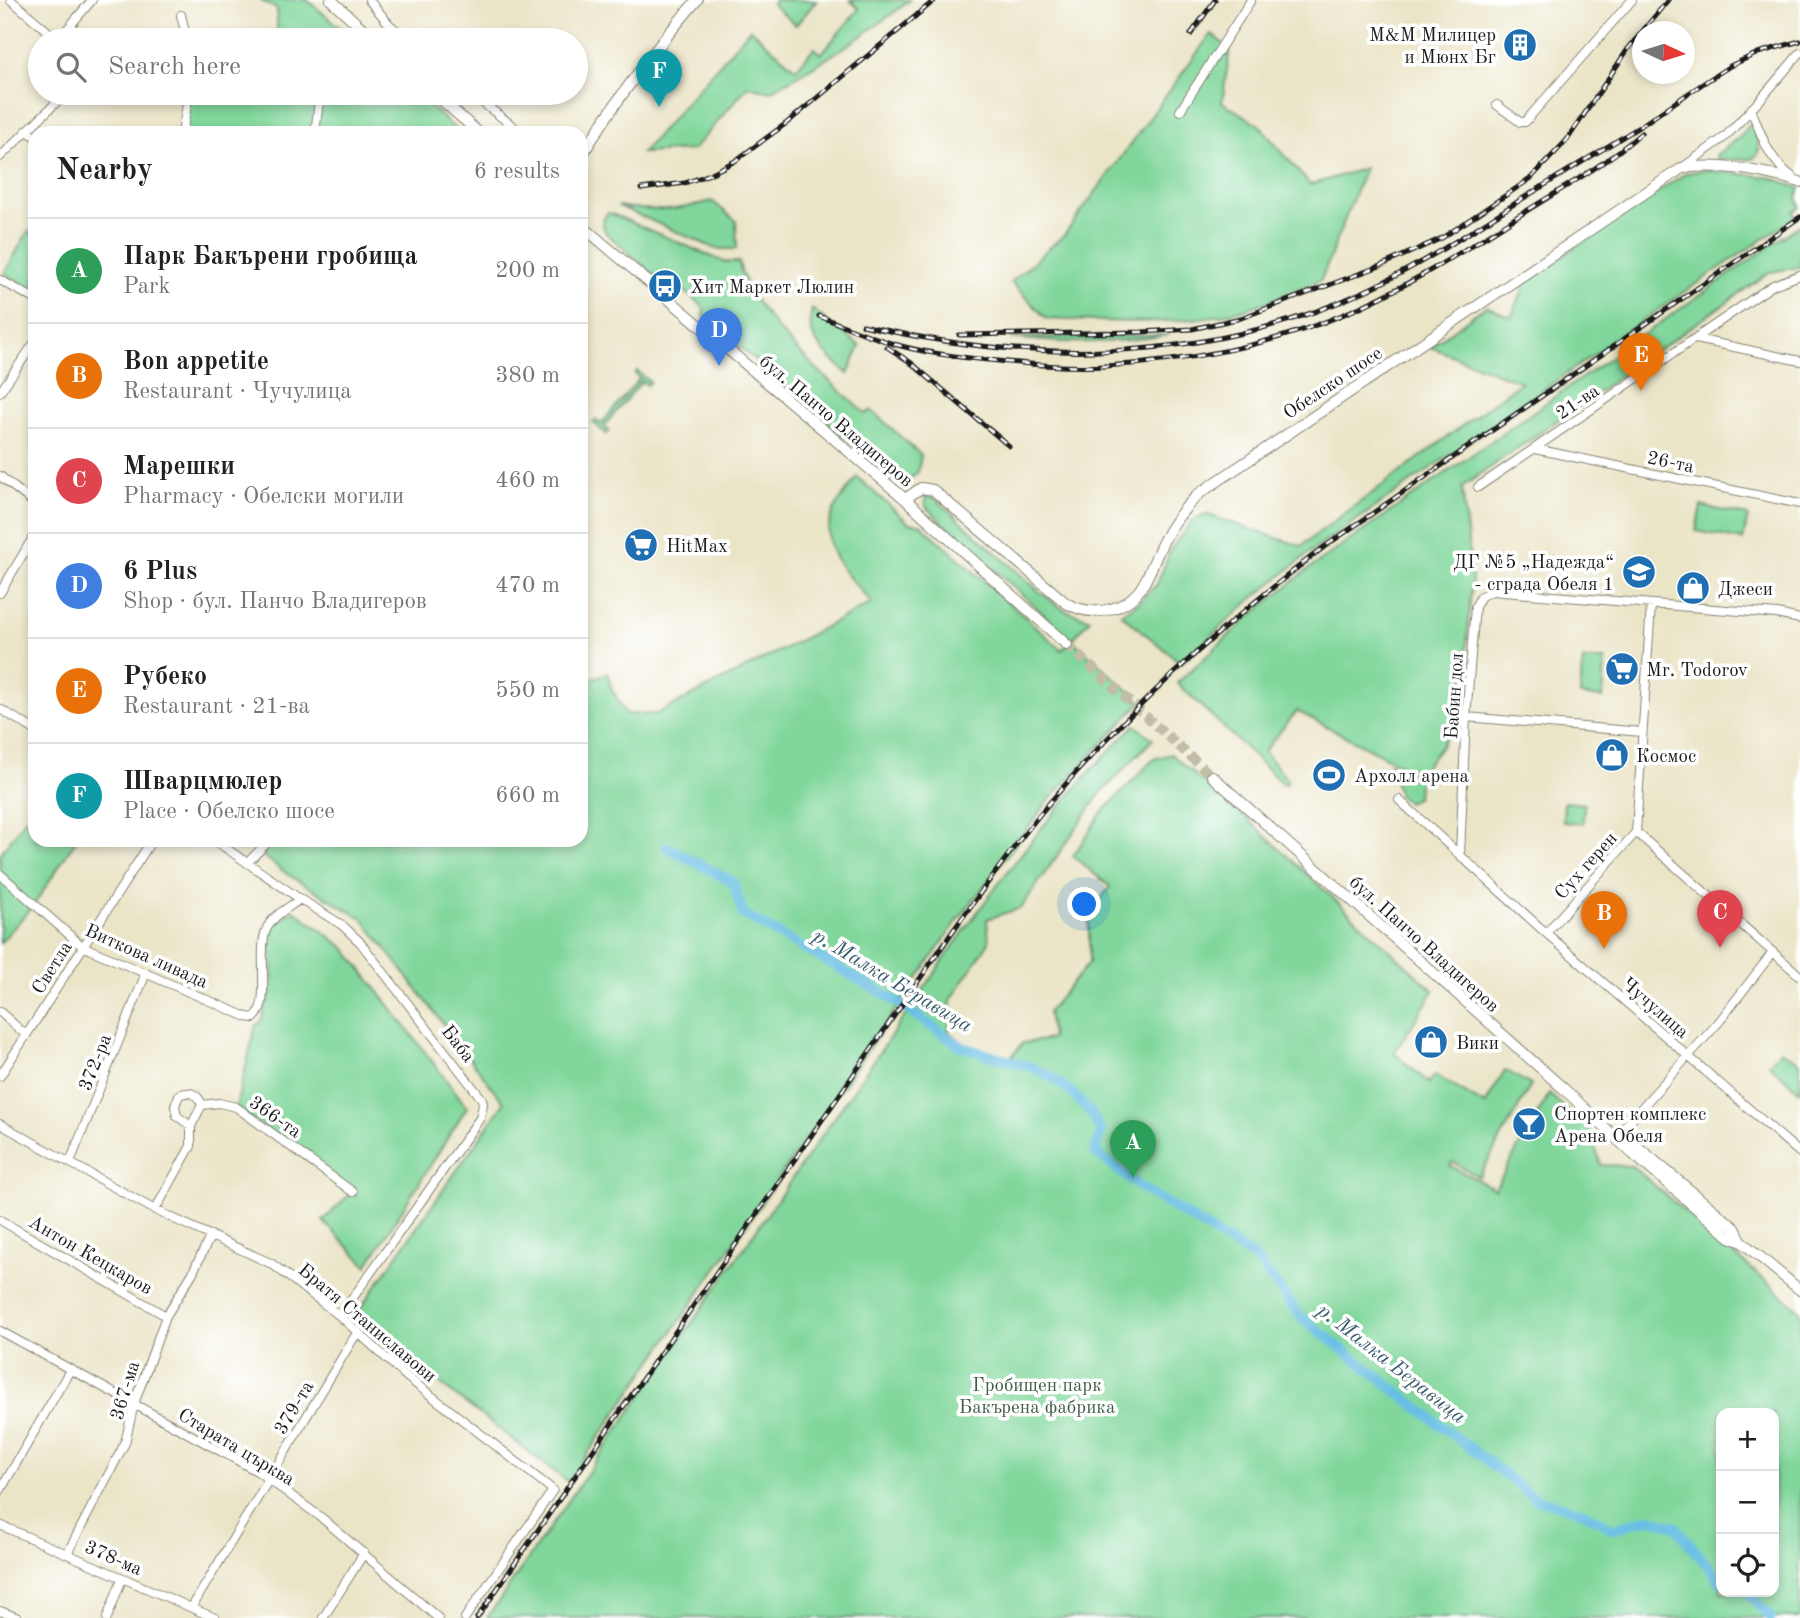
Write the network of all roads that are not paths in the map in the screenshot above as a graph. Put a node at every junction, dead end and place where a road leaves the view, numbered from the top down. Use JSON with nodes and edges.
{"nodes":[{"id":1,"x":11,"y":0,"type":"edge"},
{"id":2,"x":92,"y":0,"type":"edge"},
{"id":3,"x":331,"y":0,"type":"edge"},
{"id":4,"x":369,"y":0,"type":"edge"},
{"id":5,"x":697,"y":0,"type":"edge"},
{"id":6,"x":1251,"y":0,"type":"edge"},
{"id":7,"x":1632,"y":0,"type":"edge"},
{"id":8,"x":181,"y":15,"type":"dead end"},
{"id":9,"x":44,"y":28,"type":"edge"},
{"id":10,"x":68,"y":28,"type":"edge"},
{"id":11,"x":184,"y":28,"type":"edge"},
{"id":12,"x":362,"y":28,"type":"edge"},
{"id":13,"x":394,"y":28,"type":"edge"},
{"id":14,"x":1800,"y":53,"type":"edge"},
{"id":15,"x":1497,"y":104,"type":"dead end"},
{"id":16,"x":53,"y":105,"type":"edge"},
{"id":17,"x":187,"y":105,"type":"edge"},
{"id":18,"x":318,"y":105,"type":"edge"},
{"id":19,"x":448,"y":105,"type":"edge"},
{"id":20,"x":486,"y":105,"type":"edge"},
{"id":21,"x":1751,"y":109,"type":"junction"},
{"id":22,"x":1180,"y":111,"type":"dead end"},
{"id":23,"x":31,"y":126,"type":"edge"},
{"id":24,"x":182,"y":126,"type":"edge"},
{"id":25,"x":315,"y":126,"type":"edge"},
{"id":26,"x":471,"y":126,"type":"edge"},
{"id":27,"x":513,"y":126,"type":"edge"},
{"id":28,"x":27,"y":130,"type":"edge"},
{"id":29,"x":588,"y":145,"type":"edge"},
{"id":30,"x":0,"y":157,"type":"edge"},
{"id":31,"x":1682,"y":168,"type":"junction"},
{"id":32,"x":1799,"y":181,"type":"edge"},
{"id":33,"x":588,"y":231,"type":"edge"},
{"id":34,"x":1800,"y":275,"type":"edge"},
{"id":35,"x":0,"y":280,"type":"edge"},
{"id":36,"x":28,"y":295,"type":"edge"},
{"id":37,"x":1696,"y":339,"type":"junction"},
{"id":38,"x":28,"y":352,"type":"edge"},
{"id":39,"x":1800,"y":361,"type":"edge"},
{"id":40,"x":0,"y":392,"type":"edge"},
{"id":41,"x":1535,"y":449,"type":"junction"},
{"id":42,"x":0,"y":476,"type":"edge"},
{"id":43,"x":1478,"y":487,"type":"dead end"},
{"id":44,"x":28,"y":498,"type":"edge"},
{"id":45,"x":905,"y":499,"type":"junction"},
{"id":46,"x":1800,"y":504,"type":"edge"},
{"id":47,"x":28,"y":546,"type":"edge"},
{"id":48,"x":0,"y":593,"type":"edge"},
{"id":49,"x":1651,"y":605,"type":"junction"},
{"id":50,"x":1800,"y":618,"type":"edge"},
{"id":51,"x":1067,"y":645,"type":"tunnel mouth"},
{"id":52,"x":0,"y":709,"type":"edge"},
{"id":53,"x":1466,"y":717,"type":"junction"},
{"id":54,"x":28,"y":726,"type":"edge"},
{"id":55,"x":1642,"y":732,"type":"junction"},
{"id":56,"x":1212,"y":776,"type":"tunnel mouth"},
{"id":57,"x":1399,"y":800,"type":"dead end"},
{"id":58,"x":1636,"y":832,"type":"junction"},
{"id":59,"x":147,"y":847,"type":"edge"},
{"id":60,"x":224,"y":847,"type":"edge"},
{"id":61,"x":263,"y":847,"type":"edge"},
{"id":62,"x":1460,"y":854,"type":"junction"},
{"id":63,"x":247,"y":863,"type":"junction"},
{"id":64,"x":0,"y":874,"type":"edge"},
{"id":65,"x":300,"y":899,"type":"junction"},
{"id":66,"x":1546,"y":933,"type":"junction"},
{"id":67,"x":82,"y":946,"type":"junction"},
{"id":68,"x":1773,"y":952,"type":"junction"},
{"id":69,"x":146,"y":973,"type":"junction"},
{"id":70,"x":1800,"y":976,"type":"edge"},
{"id":71,"x":0,"y":1012,"type":"edge"},
{"id":72,"x":26,"y":1035,"type":"junction"},
{"id":73,"x":1688,"y":1056,"type":"junction"},
{"id":74,"x":0,"y":1076,"type":"edge"},
{"id":75,"x":202,"y":1105,"type":"junction"},
{"id":76,"x":0,"y":1124,"type":"edge"},
{"id":77,"x":191,"y":1126,"type":"junction"},
{"id":78,"x":1616,"y":1136,"type":"junction"},
{"id":79,"x":1800,"y":1153,"type":"edge"},
{"id":80,"x":70,"y":1162,"type":"junction"},
{"id":81,"x":353,"y":1192,"type":"dead end"},
{"id":82,"x":155,"y":1210,"type":"junction"},
{"id":83,"x":0,"y":1220,"type":"edge"},
{"id":84,"x":211,"y":1236,"type":"junction"},
{"id":85,"x":1800,"y":1290,"type":"edge"},
{"id":86,"x":166,"y":1316,"type":"junction"},
{"id":87,"x":341,"y":1316,"type":"junction"},
{"id":88,"x":0,"y":1331,"type":"edge"},
{"id":89,"x":358,"y":1331,"type":"junction"},
{"id":90,"x":69,"y":1370,"type":"junction"},
{"id":91,"x":134,"y":1404,"type":"junction"},
{"id":92,"x":268,"y":1479,"type":"junction"},
{"id":93,"x":0,"y":1491,"type":"edge"},
{"id":94,"x":0,"y":1525,"type":"edge"},
{"id":95,"x":364,"y":1553,"type":"junction"},
{"id":96,"x":67,"y":1554,"type":"junction"},
{"id":97,"x":122,"y":1579,"type":"junction"},
{"id":98,"x":192,"y":1608,"type":"junction"},
{"id":99,"x":0,"y":1611,"type":"edge"},
{"id":100,"x":19,"y":1618,"type":"edge"},
{"id":101,"x":107,"y":1618,"type":"edge"},
{"id":102,"x":215,"y":1618,"type":"edge"},
{"id":103,"x":323,"y":1618,"type":"edge"},
{"id":104,"x":438,"y":1618,"type":"edge"},
{"id":105,"x":465,"y":1618,"type":"edge"}],
"edges":[{"from":1,"to":9,"type":"street"},
{"from":2,"to":10,"type":"street"},
{"from":3,"to":12,"type":"street"},
{"from":4,"to":13,"type":"street"},
{"from":5,"to":29,"type":"street"},
{"from":6,"to":22,"type":"street"},
{"from":7,"to":15,"type":"street"},
{"from":8,"to":11,"type":"street"},
{"from":14,"to":21,"type":"street","name":"Обелско шосе"},
{"from":16,"to":23,"type":"street"},
{"from":17,"to":24,"type":"street"},
{"from":18,"to":25,"type":"street"},
{"from":19,"to":26,"type":"street"},
{"from":20,"to":27,"type":"street"},
{"from":21,"to":31,"type":"street","name":"Обелско шосе"},
{"from":21,"to":32,"type":"street"},
{"from":28,"to":30,"type":"street"},
{"from":31,"to":32,"type":"street"},
{"from":31,"to":45,"type":"street","name":"Обелско шосе"},
{"from":33,"to":45,"type":"street","name":"бул. Панчо Владигеров"},
{"from":34,"to":37,"type":"street","name":"21-ва"},
{"from":35,"to":36,"type":"street"},
{"from":37,"to":39,"type":"street"},
{"from":37,"to":41,"type":"street","name":"21-ва"},
{"from":38,"to":40,"type":"street"},
{"from":41,"to":43,"type":"street","name":"21-ва"},
{"from":41,"to":46,"type":"street","name":"26-та"},
{"from":42,"to":44,"type":"street"},
{"from":45,"to":51,"type":"street","name":"бул. Панчо Владигеров"},
{"from":47,"to":48,"type":"street"},
{"from":49,"to":50,"type":"street"},
{"from":49,"to":53,"type":"street","name":"Бабин дол"},
{"from":49,"to":55,"type":"street","name":"Сух герен"},
{"from":52,"to":54,"type":"street"},
{"from":53,"to":55,"type":"street"},
{"from":53,"to":62,"type":"street","name":"Бабин дол"},
{"from":55,"to":58,"type":"street","name":"Сух герен"},
{"from":56,"to":78,"type":"street","name":"бул. Панчо Владигеров"},
{"from":57,"to":62,"type":"street","name":"Чучулица"},
{"from":58,"to":66,"type":"street","name":"Сух герен"},
{"from":58,"to":68,"type":"street"},
{"from":59,"to":67,"type":"street","name":"Светла"},
{"from":60,"to":63,"type":"street","name":"Баба"},
{"from":61,"to":63,"type":"street"},
{"from":62,"to":66,"type":"street","name":"Чучулица"},
{"from":63,"to":65,"type":"street","name":"Баба"},
{"from":64,"to":67,"type":"street","name":"Виткова ливада"},
{"from":65,"to":69,"type":"street","name":"Виткова ливада"},
{"from":65,"to":87,"type":"street","name":"Баба"},
{"from":66,"to":73,"type":"street","name":"Чучулица"},
{"from":67,"to":69,"type":"street","name":"Виткова ливада"},
{"from":67,"to":72,"type":"street","name":"Светла"},
{"from":68,"to":70,"type":"street"},
{"from":68,"to":73,"type":"street"},
{"from":69,"to":80,"type":"street","name":"372-ра"},
{"from":71,"to":72,"type":"street"},
{"from":72,"to":74,"type":"street","name":"Светла"},
{"from":73,"to":78,"type":"street"},
{"from":73,"to":79,"type":"street","name":"Чучулица"},
{"from":75,"to":77,"type":"street"},
{"from":75,"to":77,"type":"street"},
{"from":75,"to":81,"type":"street","name":"366-та"},
{"from":76,"to":80,"type":"street","name":"Братя Станиславови"},
{"from":77,"to":82,"type":"street"},
{"from":78,"to":85,"type":"street","name":"бул. Панчо Владигеров"},
{"from":80,"to":82,"type":"street","name":"Братя Станиславови"},
{"from":82,"to":84,"type":"street","name":"Братя Станиславови"},
{"from":83,"to":86,"type":"street","name":"Антон Кецкаров"},
{"from":84,"to":86,"type":"street","name":"367-ма"},
{"from":84,"to":87,"type":"street","name":"Братя Станиславови"},
{"from":86,"to":91,"type":"street","name":"367-ма"},
{"from":87,"to":89,"type":"street","name":"Братя Станиславови"},
{"from":88,"to":90,"type":"street","name":"Старата църква"},
{"from":89,"to":92,"type":"street","name":"379-та"},
{"from":89,"to":105,"type":"street","name":"Братя Станиславови"},
{"from":90,"to":91,"type":"street","name":"Старата църква"},
{"from":90,"to":93,"type":"street"},
{"from":91,"to":92,"type":"street","name":"Старата църква"},
{"from":91,"to":96,"type":"street","name":"367-ма"},
{"from":92,"to":95,"type":"street","name":"Старата църква"},
{"from":92,"to":98,"type":"street","name":"379-та"},
{"from":94,"to":96,"type":"street","name":"378-ма"},
{"from":95,"to":103,"type":"street"},
{"from":95,"to":104,"type":"street","name":"Старата църква"},
{"from":96,"to":97,"type":"street","name":"378-ма"},
{"from":97,"to":98,"type":"street","name":"378-ма"},
{"from":97,"to":101,"type":"street"},
{"from":98,"to":102,"type":"street","name":"378-ма"},
{"from":99,"to":100,"type":"street"}]}
